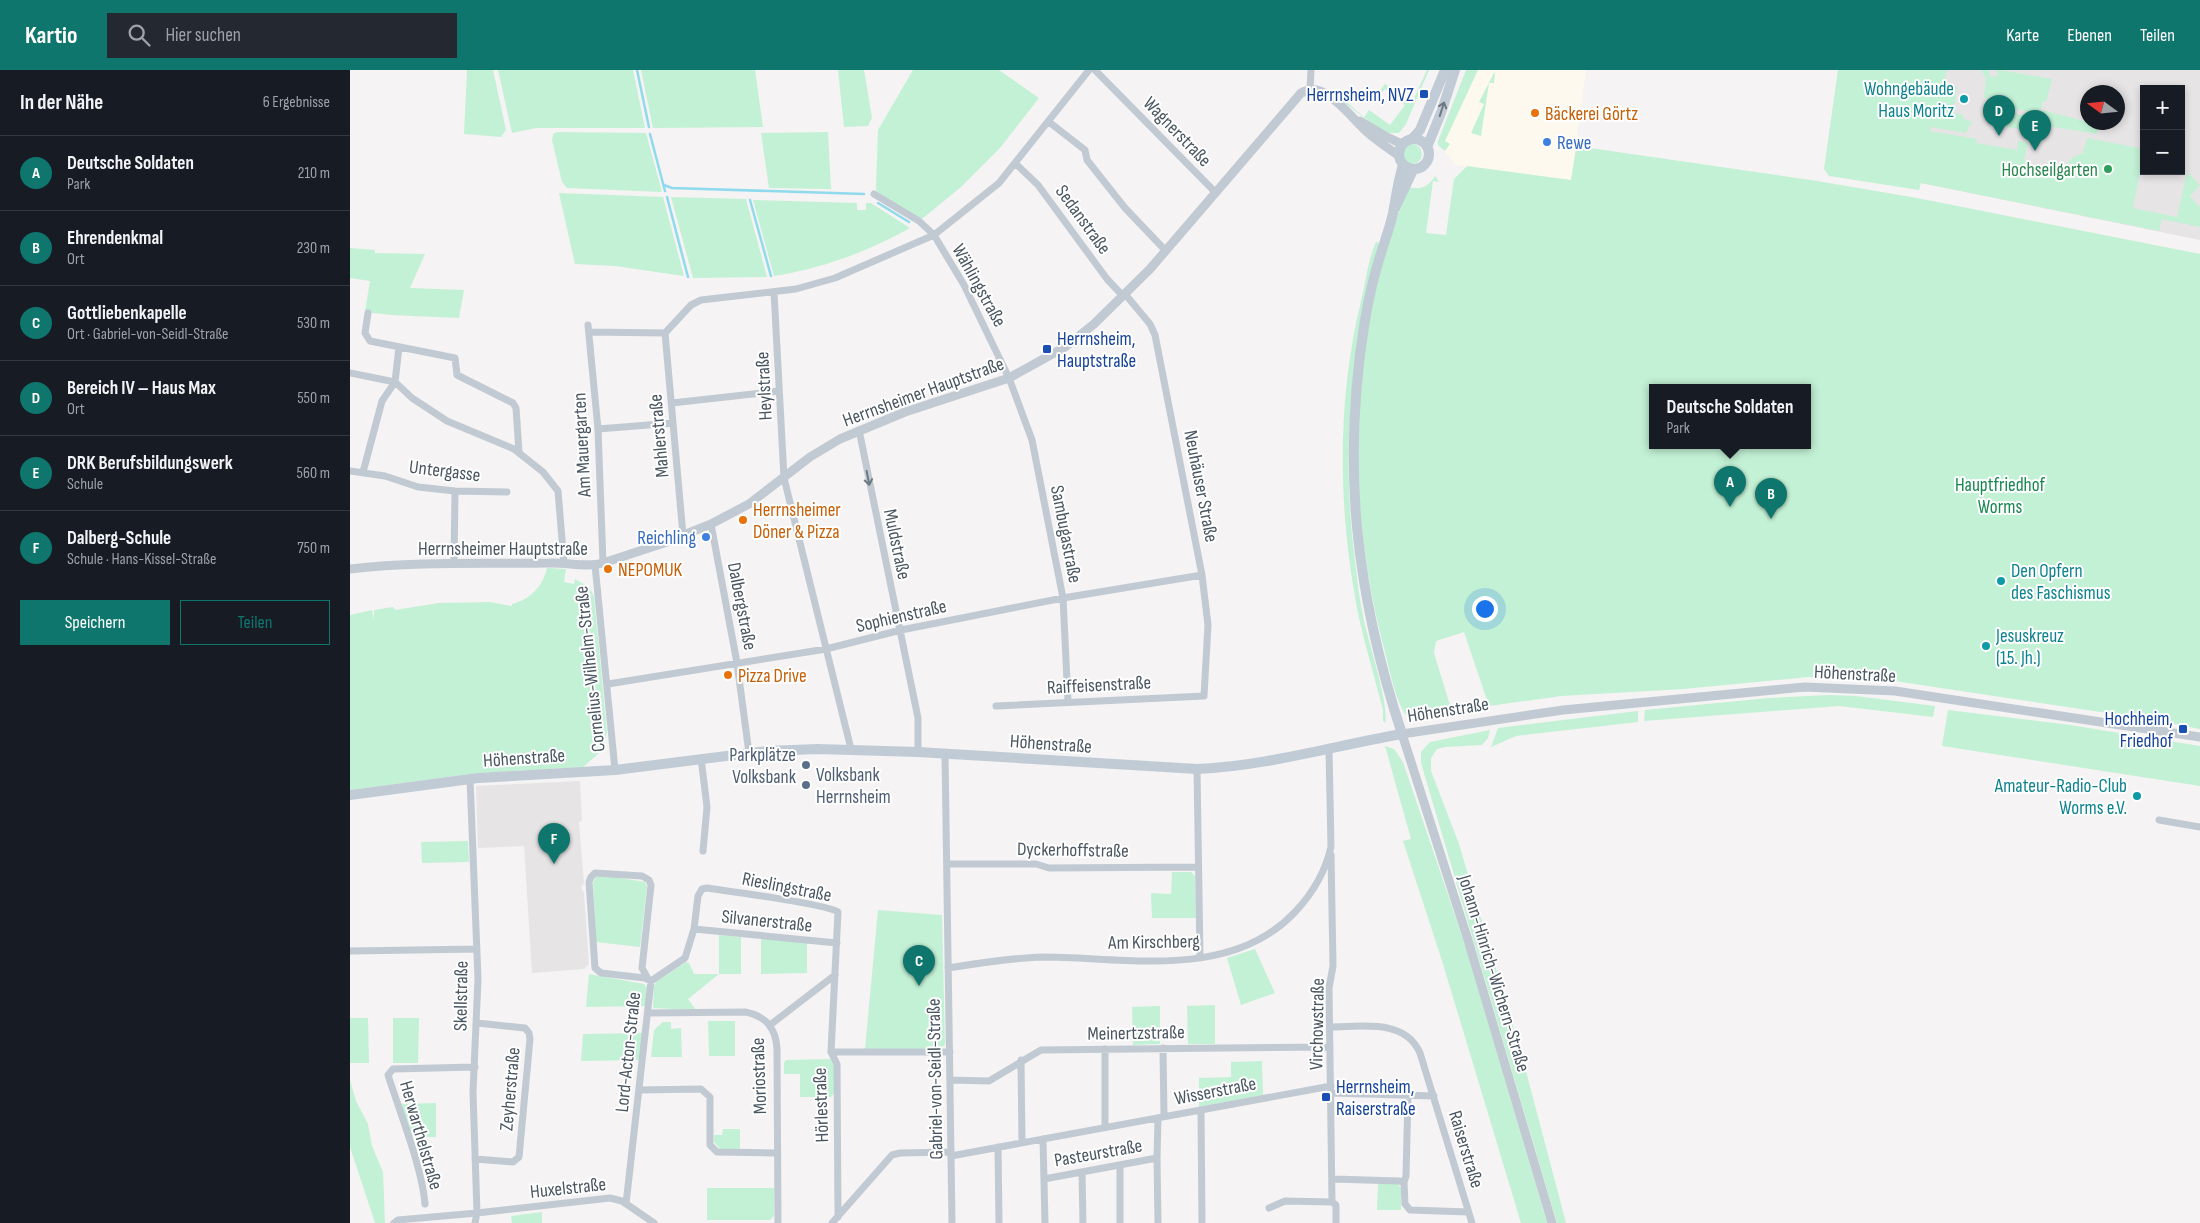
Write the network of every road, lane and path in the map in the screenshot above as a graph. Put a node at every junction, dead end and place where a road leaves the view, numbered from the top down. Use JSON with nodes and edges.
{"nodes":[{"id":1,"x":1089,"y":70,"type":"edge"},
{"id":2,"x":1095,"y":70,"type":"edge"},
{"id":3,"x":1445,"y":70,"type":"edge"},
{"id":4,"x":1455,"y":70,"type":"edge"},
{"id":5,"x":1309,"y":71,"type":"edge"},
{"id":6,"x":1310,"y":90,"type":"junction"},
{"id":7,"x":1353,"y":117,"type":"junction"},
{"id":8,"x":1049,"y":122,"type":"junction"},
{"id":9,"x":1412,"y":139,"type":"junction"},
{"id":10,"x":1402,"y":144,"type":"junction"},
{"id":11,"x":1427,"y":147,"type":"junction"},
{"id":12,"x":1400,"y":160,"type":"junction"},
{"id":13,"x":1016,"y":164,"type":"junction"},
{"id":14,"x":1413,"y":170,"type":"junction"},
{"id":15,"x":1216,"y":193,"type":"junction"},
{"id":16,"x":874,"y":194,"type":"dead end"},
{"id":17,"x":1393,"y":214,"type":"junction"},
{"id":18,"x":934,"y":235,"type":"junction"},
{"id":19,"x":1166,"y":251,"type":"junction"},
{"id":20,"x":774,"y":292,"type":"junction"},
{"id":21,"x":1124,"y":295,"type":"junction"},
{"id":22,"x":368,"y":313,"type":"dead end"},
{"id":23,"x":665,"y":333,"type":"junction"},
{"id":24,"x":399,"y":347,"type":"junction"},
{"id":25,"x":350,"y":373,"type":"edge"},
{"id":26,"x":1010,"y":378,"type":"junction"},
{"id":27,"x":395,"y":382,"type":"junction"},
{"id":28,"x":779,"y":391,"type":"junction"},
{"id":29,"x":672,"y":403,"type":"junction"},
{"id":30,"x":673,"y":424,"type":"junction"},
{"id":31,"x":598,"y":429,"type":"junction"},
{"id":32,"x":859,"y":430,"type":"junction"},
{"id":33,"x":519,"y":452,"type":"junction"},
{"id":34,"x":350,"y":470,"type":"edge"},
{"id":35,"x":363,"y":472,"type":"junction"},
{"id":36,"x":784,"y":478,"type":"junction"},
{"id":37,"x":454,"y":492,"type":"junction"},
{"id":38,"x":508,"y":492,"type":"dead end"},
{"id":39,"x":711,"y":524,"type":"junction"},
{"id":40,"x":683,"y":535,"type":"junction"},
{"id":41,"x":564,"y":563,"type":"junction"},
{"id":42,"x":454,"y":564,"type":"junction"},
{"id":43,"x":599,"y":564,"type":"junction"},
{"id":44,"x":350,"y":570,"type":"edge"},
{"id":45,"x":1202,"y":575,"type":"junction"},
{"id":46,"x":1063,"y":598,"type":"junction"},
{"id":47,"x":901,"y":630,"type":"junction"},
{"id":48,"x":826,"y":649,"type":"junction"},
{"id":49,"x":737,"y":662,"type":"junction"},
{"id":50,"x":608,"y":684,"type":"junction"},
{"id":51,"x":1204,"y":696,"type":"joint"},
{"id":52,"x":1068,"y":702,"type":"junction"},
{"id":53,"x":996,"y":706,"type":"dead end"},
{"id":54,"x":1402,"y":734,"type":"junction"},
{"id":55,"x":2200,"y":737,"type":"edge"},
{"id":56,"x":851,"y":749,"type":"junction"},
{"id":57,"x":1329,"y":749,"type":"junction"},
{"id":58,"x":918,"y":752,"type":"junction"},
{"id":59,"x":750,"y":753,"type":"junction"},
{"id":60,"x":945,"y":754,"type":"junction"},
{"id":61,"x":701,"y":758,"type":"junction"},
{"id":62,"x":1197,"y":769,"type":"junction"},
{"id":63,"x":615,"y":770,"type":"junction"},
{"id":64,"x":470,"y":779,"type":"junction"},
{"id":65,"x":350,"y":795,"type":"edge"},
{"id":66,"x":2159,"y":820,"type":"dead end"},
{"id":67,"x":2200,"y":827,"type":"edge"},
{"id":68,"x":1331,"y":847,"type":"junction"},
{"id":69,"x":703,"y":851,"type":"dead end"},
{"id":70,"x":947,"y":864,"type":"junction"},
{"id":71,"x":1198,"y":866,"type":"junction"},
{"id":72,"x":699,"y":893,"type":"joint"},
{"id":73,"x":694,"y":929,"type":"junction"},
{"id":74,"x":837,"y":943,"type":"junction"},
{"id":75,"x":477,"y":949,"type":"junction"},
{"id":76,"x":351,"y":951,"type":"edge"},
{"id":77,"x":1200,"y":958,"type":"junction"},
{"id":78,"x":948,"y":968,"type":"junction"},
{"id":79,"x":835,"y":975,"type":"junction"},
{"id":80,"x":649,"y":980,"type":"junction"},
{"id":81,"x":648,"y":1013,"type":"junction"},
{"id":82,"x":476,"y":1023,"type":"junction"},
{"id":83,"x":770,"y":1025,"type":"junction"},
{"id":84,"x":1330,"y":1027,"type":"junction"},
{"id":85,"x":1330,"y":1047,"type":"junction"},
{"id":86,"x":1164,"y":1048,"type":"junction"},
{"id":87,"x":1105,"y":1049,"type":"junction"},
{"id":88,"x":831,"y":1052,"type":"junction"},
{"id":89,"x":950,"y":1052,"type":"junction"},
{"id":90,"x":1021,"y":1060,"type":"junction"},
{"id":91,"x":475,"y":1067,"type":"junction"},
{"id":92,"x":950,"y":1080,"type":"junction"},
{"id":93,"x":639,"y":1090,"type":"junction"},
{"id":94,"x":1331,"y":1090,"type":"junction"},
{"id":95,"x":1408,"y":1096,"type":"junction"},
{"id":96,"x":1434,"y":1096,"type":"junction"},
{"id":97,"x":1201,"y":1110,"type":"junction"},
{"id":98,"x":1161,"y":1117,"type":"junction"},
{"id":99,"x":1106,"y":1127,"type":"junction"},
{"id":100,"x":1043,"y":1140,"type":"junction"},
{"id":101,"x":1022,"y":1143,"type":"junction"},
{"id":102,"x":998,"y":1148,"type":"junction"},
{"id":103,"x":776,"y":1152,"type":"junction"},
{"id":104,"x":951,"y":1154,"type":"junction"},
{"id":105,"x":1157,"y":1158,"type":"junction"},
{"id":106,"x":475,"y":1160,"type":"junction"},
{"id":107,"x":1120,"y":1166,"type":"junction"},
{"id":108,"x":1082,"y":1172,"type":"junction"},
{"id":109,"x":1044,"y":1178,"type":"junction"},
{"id":110,"x":1332,"y":1179,"type":"junction"},
{"id":111,"x":1404,"y":1182,"type":"junction"},
{"id":112,"x":1332,"y":1202,"type":"junction"},
{"id":113,"x":425,"y":1204,"type":"dead end"},
{"id":114,"x":626,"y":1204,"type":"junction"},
{"id":115,"x":1268,"y":1208,"type":"dead end"},
{"id":116,"x":1468,"y":1212,"type":"junction"},
{"id":117,"x":477,"y":1213,"type":"junction"},
{"id":118,"x":835,"y":1220,"type":"edge"},
{"id":119,"x":394,"y":1223,"type":"edge"},
{"id":120,"x":475,"y":1223,"type":"edge"},
{"id":121,"x":654,"y":1223,"type":"edge"},
{"id":122,"x":778,"y":1223,"type":"edge"},
{"id":123,"x":952,"y":1223,"type":"edge"},
{"id":124,"x":999,"y":1223,"type":"edge"},
{"id":125,"x":1045,"y":1223,"type":"edge"},
{"id":126,"x":1083,"y":1223,"type":"edge"},
{"id":127,"x":1120,"y":1223,"type":"edge"},
{"id":128,"x":1158,"y":1223,"type":"edge"},
{"id":129,"x":1202,"y":1223,"type":"edge"},
{"id":130,"x":1336,"y":1223,"type":"edge"},
{"id":131,"x":1472,"y":1223,"type":"edge"},
{"id":132,"x":1552,"y":1223,"type":"edge"}],
"edges":[{"from":1,"to":8,"type":"street"},
{"from":2,"to":15,"type":"street","name":"Wagnerstraße"},
{"from":3,"to":9,"type":"main road"},
{"from":11,"to":4,"type":"main road","one_way":true},
{"from":5,"to":6,"type":"street"},
{"from":6,"to":7,"type":"street"},
{"from":6,"to":15,"type":"street","name":"Herrnsheimer Hauptstraße"},
{"from":7,"to":10,"type":"street"},
{"from":7,"to":12,"type":"street"},
{"from":8,"to":13,"type":"street"},
{"from":8,"to":19,"type":"street"},
{"from":9,"to":10,"type":"main road"},
{"from":9,"to":11,"type":"main road"},
{"from":10,"to":12,"type":"main road"},
{"from":11,"to":14,"type":"main road"},
{"from":12,"to":14,"type":"main road"},
{"from":12,"to":17,"type":"main road"},
{"from":13,"to":18,"type":"street"},
{"from":13,"to":21,"type":"street","name":"Sedanstraße"},
{"from":14,"to":17,"type":"main road"},
{"from":15,"to":19,"type":"street","name":"Herrnsheimer Hauptstraße"},
{"from":16,"to":18,"type":"street","name":"Wählingstraße"},
{"from":17,"to":54,"type":"main road"},
{"from":18,"to":20,"type":"street"},
{"from":18,"to":26,"type":"street","name":"Wählingstraße"},
{"from":19,"to":21,"type":"street","name":"Herrnsheimer Hauptstraße"},
{"from":20,"to":23,"type":"street"},
{"from":20,"to":28,"type":"street","name":"Heylstraße"},
{"from":21,"to":26,"type":"street","name":"Herrnsheimer Hauptstraße"},
{"from":21,"to":45,"type":"street","name":"Neuhäuser Straße"},
{"from":22,"to":24,"type":"street"},
{"from":23,"to":29,"type":"street","name":"Mahlerstraße"},
{"from":23,"to":31,"type":"street","name":"Am Mauergarten"},
{"from":24,"to":27,"type":"street"},
{"from":24,"to":33,"type":"street"},
{"from":25,"to":27,"type":"street"},
{"from":26,"to":32,"type":"street","name":"Herrnsheimer Hauptstraße"},
{"from":26,"to":46,"type":"street","name":"Sambugastraße"},
{"from":27,"to":33,"type":"street"},
{"from":27,"to":35,"type":"street"},
{"from":28,"to":29,"type":"street"},
{"from":28,"to":36,"type":"street","name":"Heylstraße"},
{"from":29,"to":30,"type":"street","name":"Mahlerstraße"},
{"from":30,"to":31,"type":"street"},
{"from":30,"to":40,"type":"street","name":"Mahlerstraße"},
{"from":31,"to":43,"type":"street","name":"Am Mauergarten"},
{"from":32,"to":36,"type":"street","name":"Herrnsheimer Hauptstraße"},
{"from":32,"to":47,"type":"street","name":"Muldstraße","one_way":true},
{"from":33,"to":41,"type":"street"},
{"from":34,"to":35,"type":"street","name":"Untergasse"},
{"from":35,"to":37,"type":"street","name":"Untergasse"},
{"from":36,"to":39,"type":"street","name":"Herrnsheimer Hauptstraße"},
{"from":36,"to":48,"type":"street","name":"Heylstraße"},
{"from":37,"to":38,"type":"street","name":"Untergasse"},
{"from":37,"to":42,"type":"street"},
{"from":39,"to":40,"type":"street","name":"Herrnsheimer Hauptstraße"},
{"from":39,"to":49,"type":"street","name":"Dalbergstraße"},
{"from":40,"to":43,"type":"street","name":"Herrnsheimer Hauptstraße"},
{"from":41,"to":42,"type":"street","name":"Herrnsheimer Hauptstraße"},
{"from":41,"to":43,"type":"street","name":"Herrnsheimer Hauptstraße"},
{"from":42,"to":44,"type":"street","name":"Herrnsheimer Hauptstraße"},
{"from":43,"to":50,"type":"street","name":"Cornelius-Wilhelm-Straße"},
{"from":45,"to":46,"type":"street","name":"Sophienstraße"},
{"from":45,"to":51,"type":"street","name":"Neuhäuser Straße"},
{"from":46,"to":47,"type":"street","name":"Sophienstraße"},
{"from":46,"to":52,"type":"street","name":"Sambugastraße"},
{"from":47,"to":48,"type":"street","name":"Sophienstraße"},
{"from":47,"to":58,"type":"street","name":"Muldstraße"},
{"from":48,"to":49,"type":"street","name":"Sophienstraße"},
{"from":48,"to":56,"type":"street","name":"Heylstraße"},
{"from":49,"to":50,"type":"street","name":"Sophienstraße"},
{"from":49,"to":59,"type":"street","name":"Dalbergstraße"},
{"from":50,"to":63,"type":"street","name":"Cornelius-Wilhelm-Straße"},
{"from":51,"to":52,"type":"street","name":"Raiffeisenstraße"},
{"from":52,"to":53,"type":"street","name":"Raiffeisenstraße"},
{"from":54,"to":55,"type":"street","name":"Höhenstraße"},
{"from":54,"to":57,"type":"main road","name":"Höhenstraße"},
{"from":54,"to":132,"type":"street","name":"Johann-Hinrich-Wichern-Straße"},
{"from":56,"to":58,"type":"main road","name":"Höhenstraße"},
{"from":56,"to":59,"type":"main road","name":"Höhenstraße"},
{"from":57,"to":62,"type":"main road","name":"Höhenstraße"},
{"from":57,"to":68,"type":"street","name":"Am Kirschberg"},
{"from":58,"to":60,"type":"main road","name":"Höhenstraße"},
{"from":59,"to":61,"type":"main road","name":"Höhenstraße"},
{"from":60,"to":62,"type":"main road","name":"Höhenstraße"},
{"from":60,"to":70,"type":"street","name":"Gabriel-von-Seidl-Straße"},
{"from":61,"to":63,"type":"main road","name":"Höhenstraße"},
{"from":61,"to":69,"type":"street"},
{"from":62,"to":71,"type":"street"},
{"from":63,"to":64,"type":"main road","name":"Höhenstraße"},
{"from":64,"to":65,"type":"main road","name":"Höhenstraße"},
{"from":64,"to":75,"type":"street","name":"Skellstraße"},
{"from":66,"to":67,"type":"street"},
{"from":68,"to":77,"type":"street","name":"Am Kirschberg"},
{"from":68,"to":84,"type":"street","name":"Virchowstraße"},
{"from":70,"to":71,"type":"street","name":"Dyckerhoffstraße"},
{"from":70,"to":78,"type":"street","name":"Gabriel-von-Seidl-Straße"},
{"from":71,"to":77,"type":"street"},
{"from":72,"to":73,"type":"street","name":"Lord-Acton-Straße"},
{"from":72,"to":74,"type":"street","name":"Rieslingstraße"},
{"from":73,"to":74,"type":"street","name":"Silvanerstraße"},
{"from":73,"to":80,"type":"street","name":"Lord-Acton-Straße"},
{"from":74,"to":79,"type":"street","name":"Rieslingstraße"},
{"from":75,"to":76,"type":"street"},
{"from":75,"to":82,"type":"street","name":"Skellstraße"},
{"from":77,"to":78,"type":"street","name":"Am Kirschberg"},
{"from":78,"to":89,"type":"street","name":"Gabriel-von-Seidl-Straße"},
{"from":79,"to":83,"type":"street"},
{"from":79,"to":88,"type":"street","name":"Rieslingstraße"},
{"from":80,"to":80,"type":"street"},
{"from":80,"to":81,"type":"street","name":"Lord-Acton-Straße"},
{"from":81,"to":83,"type":"street","name":"Moriostraße"},
{"from":81,"to":93,"type":"street","name":"Lord-Acton-Straße"},
{"from":82,"to":91,"type":"street","name":"Skellstraße"},
{"from":82,"to":106,"type":"street","name":"Zeyherstraße"},
{"from":83,"to":103,"type":"street","name":"Moriostraße"},
{"from":84,"to":85,"type":"street","name":"Virchowstraße"},
{"from":84,"to":96,"type":"street","name":"Raiserstraße"},
{"from":85,"to":86,"type":"street","name":"Meinertzstraße"},
{"from":85,"to":94,"type":"street","name":"Virchowstraße"},
{"from":86,"to":87,"type":"street","name":"Meinertzstraße"},
{"from":86,"to":98,"type":"street","name":"Pasteurstraße"},
{"from":87,"to":90,"type":"street","name":"Meinertzstraße"},
{"from":87,"to":99,"type":"street"},
{"from":88,"to":89,"type":"street","name":"Hörlestraße"},
{"from":88,"to":118,"type":"street","name":"Hörlestraße"},
{"from":89,"to":92,"type":"street","name":"Gabriel-von-Seidl-Straße"},
{"from":90,"to":92,"type":"street","name":"Meinertzstraße"},
{"from":90,"to":101,"type":"street"},
{"from":91,"to":106,"type":"street","name":"Skellstraße"},
{"from":91,"to":113,"type":"street","name":"Herwarthelstraße"},
{"from":92,"to":104,"type":"street","name":"Gabriel-von-Seidl-Straße"},
{"from":93,"to":103,"type":"street"},
{"from":93,"to":114,"type":"street","name":"Lord-Acton-Straße"},
{"from":94,"to":95,"type":"street","name":"Raiserstraße"},
{"from":94,"to":97,"type":"street","name":"Wisserstraße"},
{"from":94,"to":110,"type":"street","name":"Virchowstraße"},
{"from":95,"to":96,"type":"street","name":"Raiserstraße"},
{"from":95,"to":111,"type":"street","name":"Raiserstraße"},
{"from":96,"to":116,"type":"street","name":"Raiserstraße"},
{"from":97,"to":98,"type":"street","name":"Wisserstraße"},
{"from":97,"to":129,"type":"street"},
{"from":98,"to":99,"type":"street","name":"Wisserstraße"},
{"from":98,"to":105,"type":"street","name":"Pasteurstraße"},
{"from":99,"to":100,"type":"street","name":"Wisserstraße"},
{"from":100,"to":101,"type":"street","name":"Wisserstraße"},
{"from":100,"to":109,"type":"street","name":"Pasteurstraße"},
{"from":101,"to":102,"type":"street","name":"Wisserstraße"},
{"from":102,"to":104,"type":"street","name":"Wisserstraße"},
{"from":102,"to":124,"type":"street"},
{"from":103,"to":122,"type":"street","name":"Moriostraße"},
{"from":104,"to":118,"type":"street"},
{"from":104,"to":123,"type":"street","name":"Gabriel-von-Seidl-Straße"},
{"from":105,"to":107,"type":"street","name":"Pasteurstraße"},
{"from":105,"to":128,"type":"street","name":"Pasteurstraße"},
{"from":106,"to":117,"type":"street","name":"Skellstraße"},
{"from":107,"to":108,"type":"street","name":"Pasteurstraße"},
{"from":107,"to":127,"type":"street"},
{"from":108,"to":109,"type":"street","name":"Pasteurstraße"},
{"from":108,"to":126,"type":"street"},
{"from":109,"to":125,"type":"street","name":"Pasteurstraße"},
{"from":110,"to":111,"type":"street"},
{"from":110,"to":112,"type":"street","name":"Virchowstraße"},
{"from":111,"to":116,"type":"street","name":"Raiserstraße"},
{"from":112,"to":115,"type":"street"},
{"from":112,"to":130,"type":"street","name":"Virchowstraße"},
{"from":114,"to":117,"type":"street","name":"Huxelstraße"},
{"from":114,"to":121,"type":"street","name":"Huxelstraße"},
{"from":116,"to":131,"type":"street","name":"Raiserstraße"},
{"from":117,"to":119,"type":"street"},
{"from":117,"to":120,"type":"street","name":"Skellstraße"}]}
